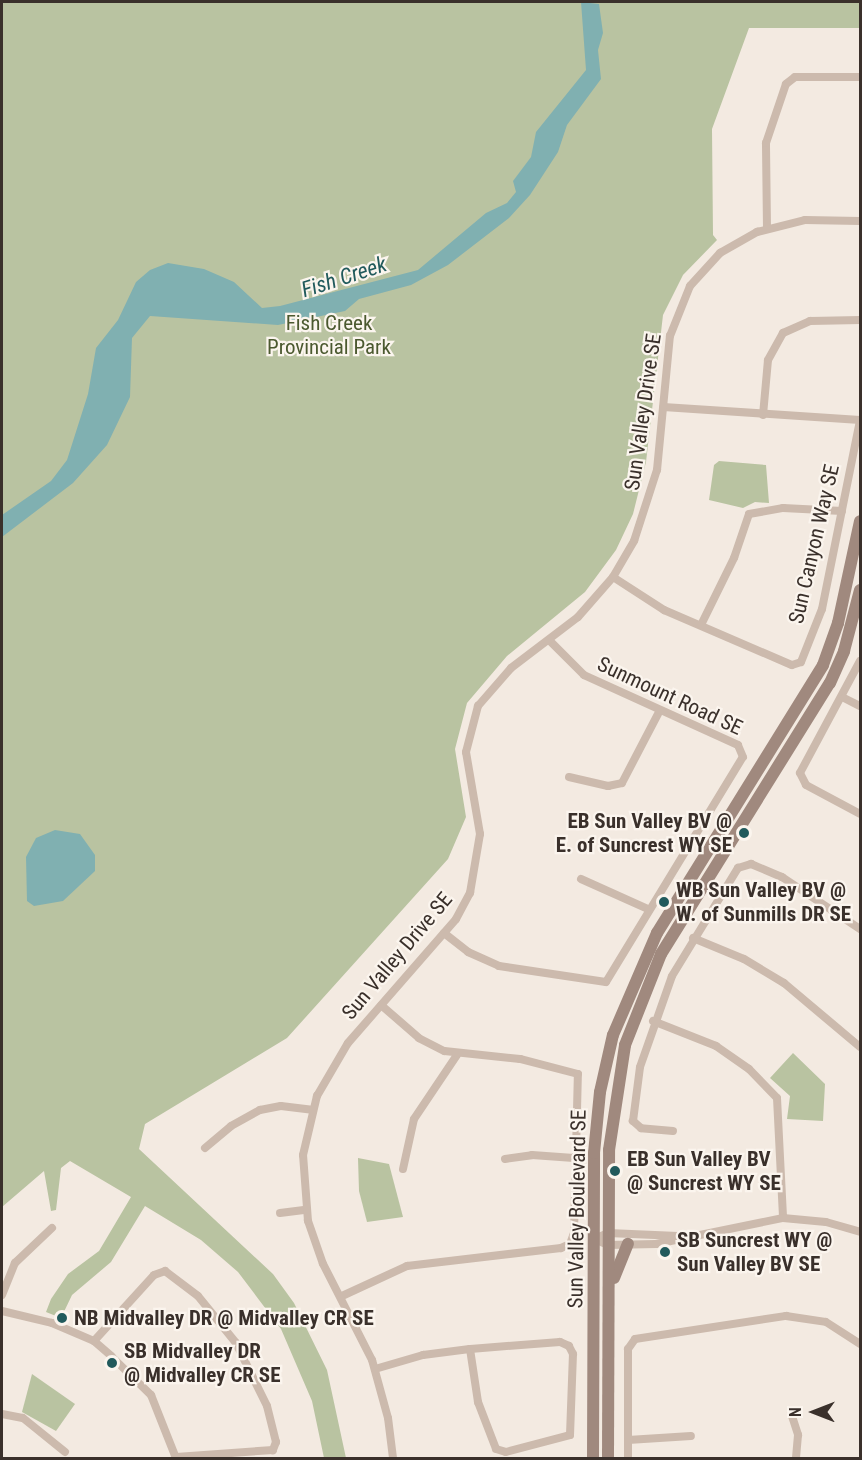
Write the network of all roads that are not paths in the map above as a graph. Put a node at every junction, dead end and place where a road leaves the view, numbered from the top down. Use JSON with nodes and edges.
{"nodes":[{"id":1,"x":861,"y":77,"type":"edge"},
{"id":2,"x":861,"y":220,"type":"edge"},
{"id":3,"x":767,"y":228,"type":"junction"},
{"id":4,"x":861,"y":320,"type":"edge"},
{"id":5,"x":663,"y":407,"type":"junction"},
{"id":6,"x":763,"y":415,"type":"junction"},
{"id":7,"x":860,"y":419,"type":"edge"},
{"id":8,"x":842,"y":511,"type":"junction"},
{"id":9,"x":861,"y":520,"type":"edge"},
{"id":10,"x":613,"y":577,"type":"junction"},
{"id":11,"x":861,"y":590,"type":"edge"},
{"id":12,"x":701,"y":625,"type":"junction"},
{"id":13,"x":549,"y":640,"type":"junction"},
{"id":14,"x":861,"y":661,"type":"edge"},
{"id":15,"x":844,"y":698,"type":"junction"},
{"id":16,"x":861,"y":706,"type":"edge"},
{"id":17,"x":659,"y":712,"type":"junction"},
{"id":18,"x":569,"y":777,"type":"dead end"},
{"id":19,"x":861,"y":814,"type":"edge"},
{"id":20,"x":581,"y":879,"type":"dead end"},
{"id":21,"x":648,"y":909,"type":"junction"},
{"id":22,"x":861,"y":929,"type":"edge"},
{"id":23,"x":444,"y":933,"type":"junction"},
{"id":24,"x":693,"y":938,"type":"junction"},
{"id":25,"x":381,"y":1005,"type":"junction"},
{"id":26,"x":653,"y":1021,"type":"junction"},
{"id":27,"x":861,"y":1047,"type":"edge"},
{"id":28,"x":457,"y":1055,"type":"junction"},
{"id":29,"x":312,"y":1110,"type":"junction"},
{"id":30,"x":673,"y":1131,"type":"dead end"},
{"id":31,"x":205,"y":1148,"type":"dead end"},
{"id":32,"x":574,"y":1158,"type":"junction"},
{"id":33,"x":505,"y":1159,"type":"dead end"},
{"id":34,"x":403,"y":1168,"type":"dead end"},
{"id":35,"x":306,"y":1210,"type":"junction"},
{"id":36,"x":280,"y":1213,"type":"dead end"},
{"id":37,"x":783,"y":1218,"type":"junction"},
{"id":38,"x":52,"y":1228,"type":"dead end"},
{"id":39,"x":860,"y":1230,"type":"edge"},
{"id":40,"x":682,"y":1236,"type":"junction"},
{"id":41,"x":594,"y":1239,"type":"junction"},
{"id":42,"x":608,"y":1239,"type":"junction"},
{"id":43,"x":628,"y":1245,"type":"junction"},
{"id":44,"x":2,"y":1295,"type":"edge"},
{"id":45,"x":342,"y":1296,"type":"junction"},
{"id":46,"x":608,"y":1309,"type":"junction"},
{"id":47,"x":2,"y":1311,"type":"edge"},
{"id":48,"x":94,"y":1341,"type":"junction"},
{"id":49,"x":861,"y":1344,"type":"edge"},
{"id":50,"x":470,"y":1349,"type":"junction"},
{"id":51,"x":375,"y":1369,"type":"junction"},
{"id":52,"x":791,"y":1413,"type":"dead end"},
{"id":53,"x":2,"y":1414,"type":"edge"},
{"id":54,"x":691,"y":1436,"type":"dead end"},
{"id":55,"x":628,"y":1440,"type":"junction"},
{"id":56,"x":65,"y":1452,"type":"dead end"},
{"id":57,"x":176,"y":1458,"type":"edge"},
{"id":58,"x":393,"y":1458,"type":"edge"},
{"id":59,"x":593,"y":1458,"type":"edge"},
{"id":60,"x":608,"y":1458,"type":"edge"},
{"id":61,"x":628,"y":1458,"type":"edge"},
{"id":62,"x":796,"y":1458,"type":"edge"}],
"edges":[{"from":1,"to":3,"type":"street"},
{"from":2,"to":3,"type":"street","name":"Sun Valley Drive SE"},
{"from":3,"to":5,"type":"street","name":"Sun Valley Drive SE"},
{"from":4,"to":6,"type":"street"},
{"from":5,"to":6,"type":"street","name":"Sun Canyon Way SE"},
{"from":5,"to":10,"type":"street","name":"Sun Valley Drive SE"},
{"from":6,"to":7,"type":"street","name":"Sun Canyon Way SE"},
{"from":7,"to":8,"type":"street","name":"Sun Canyon Way SE"},
{"from":8,"to":12,"type":"street"},
{"from":8,"to":12,"type":"street","name":"Sun Canyon Way SE"},
{"from":9,"to":41,"type":"main road","name":"Sun Valley Boulevard SE"},
{"from":10,"to":12,"type":"street","name":"Sun Canyon Way SE"},
{"from":10,"to":13,"type":"street","name":"Sun Valley Drive SE"},
{"from":11,"to":42,"type":"main road","name":"Sun Valley Boulevard SE"},
{"from":13,"to":17,"type":"street","name":"Sunmount Road SE"},
{"from":13,"to":23,"type":"street","name":"Sun Valley Drive SE"},
{"from":14,"to":15,"type":"street"},
{"from":15,"to":16,"type":"street"},
{"from":15,"to":19,"type":"street"},
{"from":17,"to":18,"type":"street"},
{"from":17,"to":21,"type":"street","name":"Sunmount Road SE"},
{"from":20,"to":21,"type":"street"},
{"from":21,"to":23,"type":"street","name":"Sunmount Road SE"},
{"from":22,"to":24,"type":"street"},
{"from":23,"to":25,"type":"street","name":"Sun Valley Drive SE"},
{"from":24,"to":26,"type":"street"},
{"from":24,"to":27,"type":"street"},
{"from":25,"to":28,"type":"street"},
{"from":25,"to":29,"type":"street","name":"Sun Valley Drive SE"},
{"from":26,"to":30,"type":"street"},
{"from":26,"to":37,"type":"street"},
{"from":28,"to":32,"type":"street"},
{"from":28,"to":34,"type":"street"},
{"from":29,"to":31,"type":"street"},
{"from":29,"to":35,"type":"street","name":"Sun Valley Drive SE"},
{"from":32,"to":33,"type":"street"},
{"from":32,"to":45,"type":"street"},
{"from":35,"to":36,"type":"street"},
{"from":35,"to":45,"type":"street","name":"Sun Valley Drive SE"},
{"from":37,"to":39,"type":"street"},
{"from":37,"to":40,"type":"street"},
{"from":38,"to":44,"type":"street"},
{"from":40,"to":42,"type":"street"},
{"from":40,"to":43,"type":"street"},
{"from":41,"to":42,"type":"street"},
{"from":41,"to":59,"type":"main road","name":"Sun Valley Boulevard SE"},
{"from":42,"to":43,"type":"street"},
{"from":42,"to":46,"type":"main road","name":"Sun Valley Boulevard SE"},
{"from":43,"to":46,"type":"main road"},
{"from":45,"to":51,"type":"street","name":"Sun Valley Drive SE"},
{"from":46,"to":60,"type":"main road","name":"Sun Valley Boulevard SE"},
{"from":47,"to":48,"type":"street"},
{"from":48,"to":57,"type":"street"},
{"from":48,"to":57,"type":"street"},
{"from":49,"to":55,"type":"street"},
{"from":50,"to":50,"type":"street"},
{"from":50,"to":51,"type":"street"},
{"from":51,"to":58,"type":"street","name":"Sun Valley Drive SE"},
{"from":52,"to":62,"type":"street"},
{"from":53,"to":56,"type":"street"},
{"from":54,"to":55,"type":"street"},
{"from":55,"to":61,"type":"street"}]}
